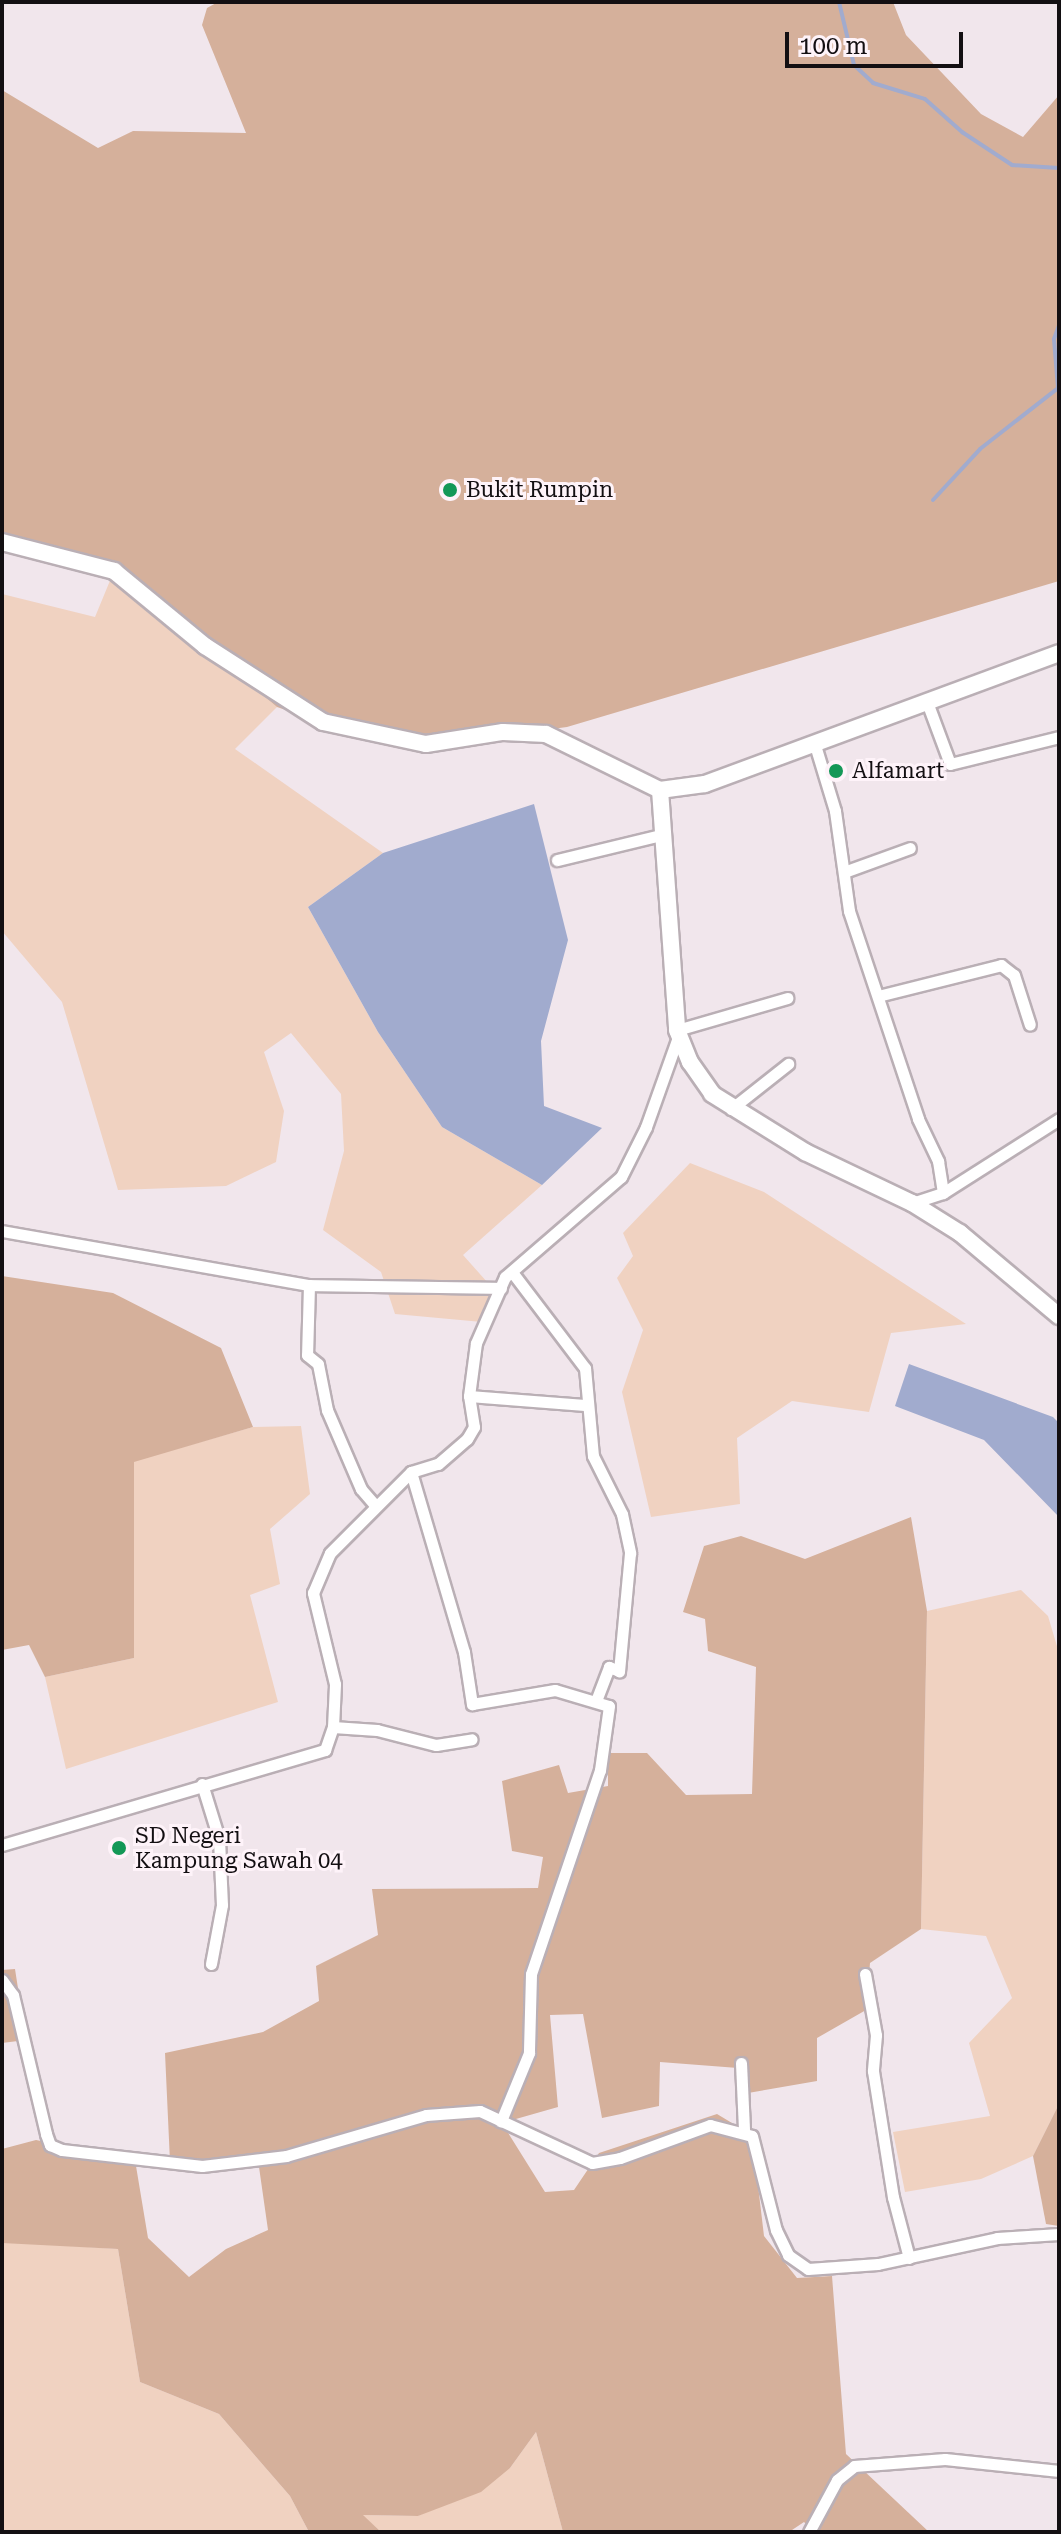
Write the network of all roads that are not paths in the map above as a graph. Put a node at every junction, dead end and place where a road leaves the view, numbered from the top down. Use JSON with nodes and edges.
{"nodes":[{"id":1,"x":2,"y":542,"type":"edge"},
{"id":2,"x":1059,"y":653,"type":"edge"},
{"id":3,"x":927,"y":702,"type":"junction"},
{"id":4,"x":1059,"y":737,"type":"edge"},
{"id":5,"x":815,"y":745,"type":"junction"},
{"id":6,"x":660,"y":790,"type":"junction"},
{"id":7,"x":660,"y":835,"type":"junction"},
{"id":8,"x":910,"y":848,"type":"dead end"},
{"id":9,"x":557,"y":860,"type":"dead end"},
{"id":10,"x":844,"y":872,"type":"junction"},
{"id":11,"x":878,"y":996,"type":"junction"},
{"id":12,"x":787,"y":998,"type":"dead end"},
{"id":13,"x":1030,"y":1025,"type":"dead end"},
{"id":14,"x":678,"y":1034,"type":"junction"},
{"id":15,"x":788,"y":1064,"type":"dead end"},
{"id":16,"x":730,"y":1110,"type":"junction"},
{"id":17,"x":1059,"y":1119,"type":"edge"},
{"id":18,"x":943,"y":1193,"type":"junction"},
{"id":19,"x":912,"y":1203,"type":"junction"},
{"id":20,"x":2,"y":1231,"type":"edge"},
{"id":21,"x":512,"y":1272,"type":"junction"},
{"id":22,"x":309,"y":1285,"type":"junction"},
{"id":23,"x":501,"y":1288,"type":"junction"},
{"id":24,"x":1059,"y":1316,"type":"edge"},
{"id":25,"x":469,"y":1396,"type":"junction"},
{"id":26,"x":585,"y":1405,"type":"junction"},
{"id":27,"x":411,"y":1472,"type":"junction"},
{"id":28,"x":374,"y":1504,"type":"junction"},
{"id":29,"x":597,"y":1699,"type":"junction"},
{"id":30,"x":333,"y":1727,"type":"junction"},
{"id":31,"x":472,"y":1739,"type":"dead end"},
{"id":32,"x":202,"y":1784,"type":"junction"},
{"id":33,"x":2,"y":1845,"type":"edge"},
{"id":34,"x":211,"y":1964,"type":"dead end"},
{"id":35,"x":865,"y":1974,"type":"dead end"},
{"id":36,"x":2,"y":1980,"type":"edge"},
{"id":37,"x":741,"y":2063,"type":"dead end"},
{"id":38,"x":501,"y":2121,"type":"junction"},
{"id":39,"x":744,"y":2130,"type":"junction"},
{"id":40,"x":1059,"y":2234,"type":"edge"},
{"id":41,"x":909,"y":2258,"type":"junction"},
{"id":42,"x":1059,"y":2471,"type":"edge"},
{"id":43,"x":809,"y":2532,"type":"edge"}],
"edges":[{"from":1,"to":6,"type":"main road"},
{"from":2,"to":3,"type":"main road"},
{"from":3,"to":4,"type":"street"},
{"from":3,"to":5,"type":"main road"},
{"from":5,"to":6,"type":"main road"},
{"from":5,"to":10,"type":"street"},
{"from":6,"to":7,"type":"main road"},
{"from":7,"to":9,"type":"street"},
{"from":7,"to":14,"type":"main road"},
{"from":8,"to":10,"type":"street"},
{"from":10,"to":11,"type":"street"},
{"from":11,"to":13,"type":"street"},
{"from":11,"to":18,"type":"street"},
{"from":12,"to":14,"type":"street"},
{"from":14,"to":16,"type":"main road"},
{"from":14,"to":21,"type":"street"},
{"from":15,"to":16,"type":"street"},
{"from":16,"to":19,"type":"main road"},
{"from":17,"to":18,"type":"street"},
{"from":18,"to":19,"type":"street"},
{"from":19,"to":24,"type":"main road"},
{"from":20,"to":22,"type":"street"},
{"from":21,"to":23,"type":"street"},
{"from":21,"to":26,"type":"street"},
{"from":22,"to":23,"type":"street"},
{"from":22,"to":28,"type":"street"},
{"from":23,"to":25,"type":"street"},
{"from":25,"to":26,"type":"street"},
{"from":25,"to":27,"type":"street"},
{"from":26,"to":29,"type":"street"},
{"from":27,"to":28,"type":"street"},
{"from":27,"to":29,"type":"street"},
{"from":28,"to":30,"type":"street"},
{"from":29,"to":38,"type":"street"},
{"from":30,"to":31,"type":"street"},
{"from":30,"to":32,"type":"street"},
{"from":32,"to":33,"type":"street"},
{"from":32,"to":34,"type":"street"},
{"from":35,"to":41,"type":"street"},
{"from":36,"to":38,"type":"street"},
{"from":37,"to":39,"type":"street"},
{"from":38,"to":39,"type":"street"},
{"from":39,"to":41,"type":"street"},
{"from":40,"to":41,"type":"street"},
{"from":42,"to":43,"type":"street"}]}
